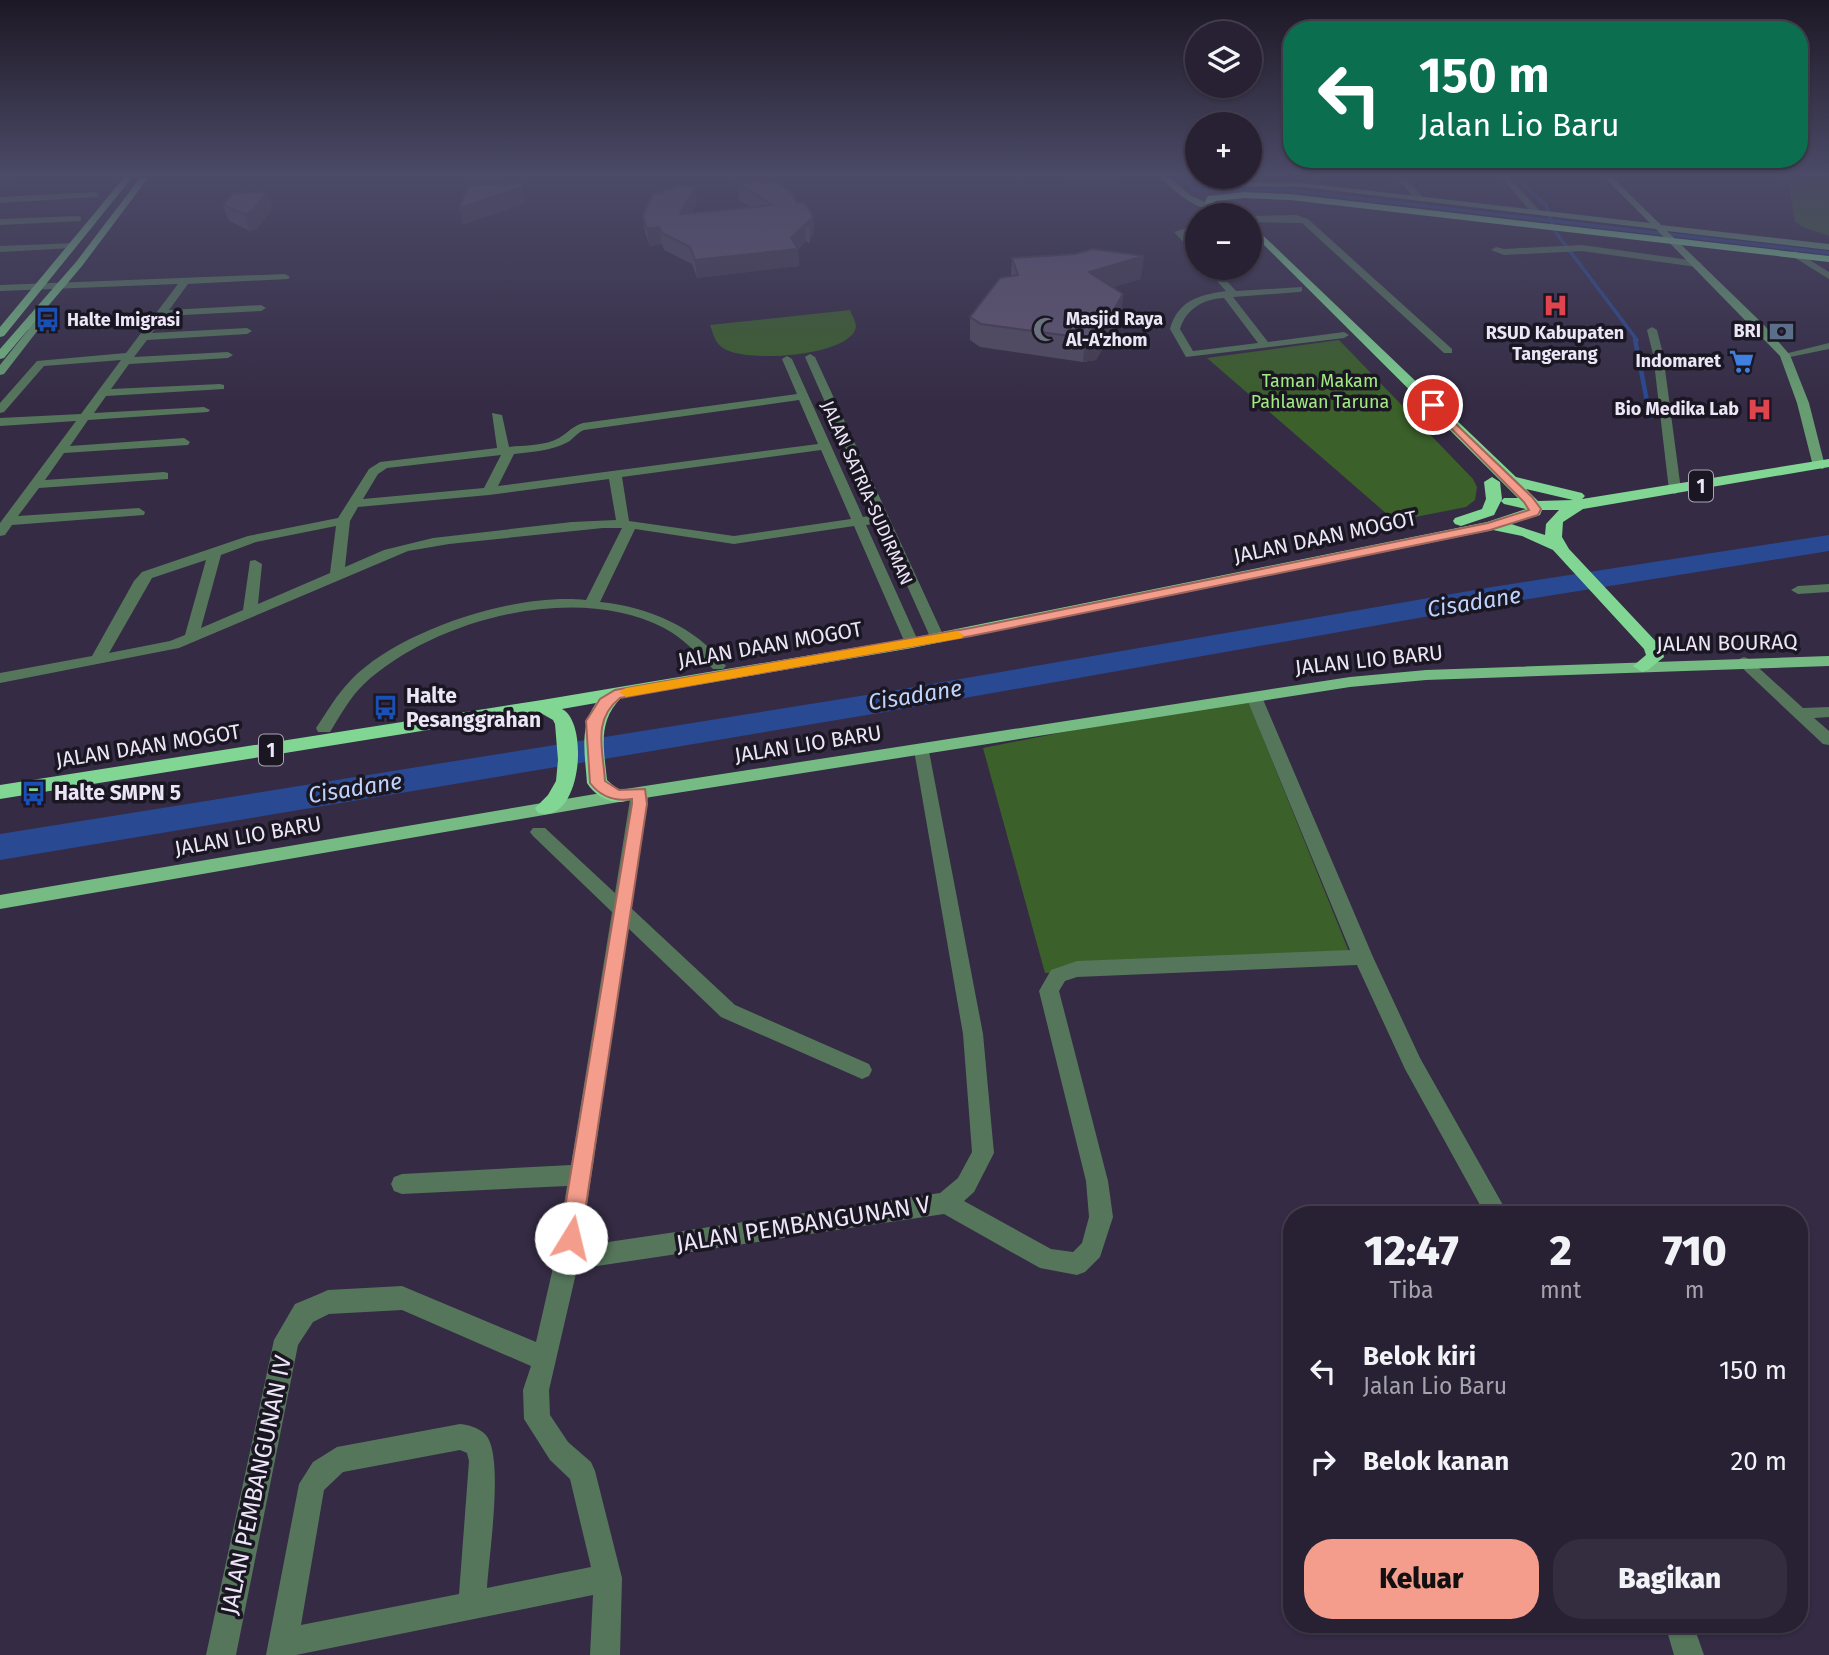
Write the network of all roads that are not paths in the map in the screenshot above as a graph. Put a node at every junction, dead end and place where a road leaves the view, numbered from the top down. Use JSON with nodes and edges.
{"nodes":[{"id":1,"x":67,"y":251,"type":"edge"},
{"id":2,"x":87,"y":251,"type":"edge"},
{"id":3,"x":1262,"y":251,"type":"edge"},
{"id":4,"x":1276,"y":251,"type":"edge"},
{"id":5,"x":1338,"y":251,"type":"edge"},
{"id":6,"x":1608,"y":251,"type":"edge"},
{"id":7,"x":1684,"y":251,"type":"edge"},
{"id":8,"x":1772,"y":251,"type":"edge"},
{"id":9,"x":1795,"y":254,"type":"junction"},
{"id":10,"x":1829,"y":259,"type":"edge"},
{"id":11,"x":1697,"y":264,"type":"junction"},
{"id":12,"x":1824,"y":267,"type":"edge"},
{"id":13,"x":50,"y":274,"type":"junction"},
{"id":14,"x":30,"y":275,"type":"dead end"},
{"id":15,"x":1829,"y":276,"type":"edge"},
{"id":16,"x":285,"y":277,"type":"dead end"},
{"id":17,"x":1220,"y":280,"type":"edge"},
{"id":18,"x":185,"y":281,"type":"junction"},
{"id":19,"x":39,"y":285,"type":"junction"},
{"id":20,"x":61,"y":285,"type":"junction"},
{"id":21,"x":0,"y":288,"type":"edge"},
{"id":22,"x":1298,"y":289,"type":"junction"},
{"id":23,"x":1230,"y":293,"type":"junction"},
{"id":24,"x":261,"y":308,"type":"dead end"},
{"id":25,"x":161,"y":313,"type":"junction"},
{"id":26,"x":33,"y":317,"type":"junction"},
{"id":27,"x":1652,"y":330,"type":"dead end"},
{"id":28,"x":247,"y":331,"type":"dead end"},
{"id":29,"x":0,"y":334,"type":"edge"},
{"id":30,"x":1344,"y":335,"type":"junction"},
{"id":31,"x":143,"y":337,"type":"junction"},
{"id":32,"x":1265,"y":345,"type":"junction"},
{"id":33,"x":1829,"y":346,"type":"edge"},
{"id":34,"x":1448,"y":351,"type":"dead end"},
{"id":35,"x":228,"y":355,"type":"dead end"},
{"id":36,"x":1785,"y":355,"type":"junction"},
{"id":37,"x":0,"y":356,"type":"edge"},
{"id":38,"x":810,"y":357,"type":"dead end"},
{"id":39,"x":127,"y":359,"type":"junction"},
{"id":40,"x":787,"y":359,"type":"dead end"},
{"id":41,"x":0,"y":372,"type":"edge"},
{"id":42,"x":220,"y":387,"type":"dead end"},
{"id":43,"x":102,"y":393,"type":"junction"},
{"id":44,"x":804,"y":396,"type":"junction"},
{"id":45,"x":0,"y":410,"type":"edge"},
{"id":46,"x":204,"y":410,"type":"dead end"},
{"id":47,"x":496,"y":415,"type":"dead end"},
{"id":48,"x":84,"y":417,"type":"junction"},
{"id":49,"x":0,"y":422,"type":"edge"},
{"id":50,"x":184,"y":442,"type":"dead end"},
{"id":51,"x":827,"y":446,"type":"junction"},
{"id":52,"x":60,"y":450,"type":"junction"},
{"id":53,"x":507,"y":452,"type":"junction"},
{"id":54,"x":1824,"y":464,"type":"edge"},
{"id":55,"x":615,"y":475,"type":"junction"},
{"id":56,"x":164,"y":476,"type":"dead end"},
{"id":57,"x":1510,"y":481,"type":"junction"},
{"id":58,"x":1492,"y":482,"type":"junction"},
{"id":59,"x":35,"y":484,"type":"junction"},
{"id":60,"x":1675,"y":490,"type":"junction"},
{"id":61,"x":489,"y":491,"type":"junction"},
{"id":62,"x":1614,"y":499,"type":"junction"},
{"id":63,"x":352,"y":504,"type":"junction"},
{"id":64,"x":1583,"y":504,"type":"junction"},
{"id":65,"x":139,"y":512,"type":"dead end"},
{"id":66,"x":1529,"y":512,"type":"junction"},
{"id":67,"x":885,"y":517,"type":"junction"},
{"id":68,"x":342,"y":521,"type":"junction"},
{"id":69,"x":859,"y":521,"type":"junction"},
{"id":70,"x":627,"y":524,"type":"junction"},
{"id":71,"x":1490,"y":526,"type":"junction"},
{"id":72,"x":4,"y":527,"type":"edge"},
{"id":73,"x":1560,"y":549,"type":"junction"},
{"id":74,"x":215,"y":553,"type":"junction"},
{"id":75,"x":255,"y":564,"type":"dead end"},
{"id":76,"x":337,"y":576,"type":"junction"},
{"id":77,"x":1829,"y":589,"type":"edge"},
{"id":78,"x":1798,"y":590,"type":"dead end"},
{"id":79,"x":591,"y":605,"type":"junction"},
{"id":80,"x":250,"y":614,"type":"junction"},
{"id":81,"x":935,"y":633,"type":"junction"},
{"id":82,"x":909,"y":638,"type":"junction"},
{"id":83,"x":191,"y":639,"type":"junction"},
{"id":84,"x":97,"y":661,"type":"junction"},
{"id":85,"x":1744,"y":662,"type":"junction"},
{"id":86,"x":1829,"y":662,"type":"edge"},
{"id":87,"x":718,"y":666,"type":"junction"},
{"id":88,"x":1634,"y":666,"type":"junction"},
{"id":89,"x":3,"y":677,"type":"edge"},
{"id":90,"x":615,"y":694,"type":"junction"},
{"id":91,"x":1254,"y":698,"type":"junction"},
{"id":92,"x":542,"y":706,"type":"junction"},
{"id":93,"x":1829,"y":712,"type":"edge"},
{"id":94,"x":1799,"y":713,"type":"junction"},
{"id":95,"x":324,"y":728,"type":"junction"},
{"id":96,"x":1829,"y":740,"type":"edge"},
{"id":97,"x":922,"y":750,"type":"junction"},
{"id":98,"x":0,"y":777,"type":"edge"},
{"id":99,"x":0,"y":792,"type":"edge"},
{"id":100,"x":629,"y":794,"type":"junction"},
{"id":101,"x":545,"y":808,"type":"junction"},
{"id":102,"x":539,"y":832,"type":"dead end"},
{"id":103,"x":0,"y":902,"type":"edge"},
{"id":104,"x":622,"y":912,"type":"junction"},
{"id":105,"x":1363,"y":957,"type":"junction"},
{"id":106,"x":862,"y":1070,"type":"dead end"},
{"id":107,"x":581,"y":1175,"type":"junction"},
{"id":108,"x":402,"y":1184,"type":"dead end"},
{"id":109,"x":946,"y":1203,"type":"junction"},
{"id":110,"x":1492,"y":1206,"type":"edge"},
{"id":111,"x":568,"y":1259,"type":"junction"},
{"id":112,"x":545,"y":1360,"type":"junction"},
{"id":113,"x":608,"y":1578,"type":"junction"},
{"id":114,"x":472,"y":1605,"type":"junction"},
{"id":115,"x":1682,"y":1633,"type":"edge"},
{"id":116,"x":282,"y":1649,"type":"edge"},
{"id":117,"x":221,"y":1655,"type":"edge"},
{"id":118,"x":605,"y":1655,"type":"edge"},
{"id":119,"x":1689,"y":1655,"type":"edge"}],
"edges":[{"from":1,"to":13,"type":"main road"},
{"from":2,"to":20,"type":"main road"},
{"from":3,"to":22,"type":"highway"},
{"from":4,"to":57,"type":"highway"},
{"from":5,"to":34,"type":"street"},
{"from":6,"to":11,"type":"street"},
{"from":7,"to":11,"type":"street"},
{"from":8,"to":9,"type":"highway"},
{"from":9,"to":10,"type":"highway"},
{"from":9,"to":12,"type":"street"},
{"from":11,"to":36,"type":"street"},
{"from":12,"to":15,"type":"street"},
{"from":13,"to":14,"type":"street"},
{"from":13,"to":19,"type":"main road"},
{"from":16,"to":18,"type":"street"},
{"from":17,"to":23,"type":"street"},
{"from":18,"to":20,"type":"street"},
{"from":18,"to":25,"type":"street"},
{"from":19,"to":20,"type":"street"},
{"from":19,"to":21,"type":"street"},
{"from":19,"to":29,"type":"main road"},
{"from":20,"to":26,"type":"main road"},
{"from":22,"to":23,"type":"street"},
{"from":22,"to":30,"type":"highway"},
{"from":23,"to":32,"type":"street"},
{"from":23,"to":32,"type":"street"},
{"from":24,"to":25,"type":"street"},
{"from":25,"to":31,"type":"street"},
{"from":26,"to":37,"type":"main road"},
{"from":26,"to":41,"type":"street"},
{"from":27,"to":60,"type":"street"},
{"from":28,"to":31,"type":"street"},
{"from":30,"to":32,"type":"street"},
{"from":30,"to":58,"type":"highway"},
{"from":31,"to":39,"type":"street"},
{"from":33,"to":36,"type":"street"},
{"from":35,"to":39,"type":"street"},
{"from":36,"to":54,"type":"street"},
{"from":38,"to":67,"type":"street","name":"JALAN SATRIA-SUDIRMAN"},
{"from":39,"to":43,"type":"street"},
{"from":39,"to":45,"type":"street"},
{"from":40,"to":44,"type":"street","name":"JALAN SATRIA-SUDIRMAN"},
{"from":42,"to":43,"type":"street"},
{"from":43,"to":48,"type":"street"},
{"from":44,"to":51,"type":"street","name":"JALAN SATRIA-SUDIRMAN"},
{"from":44,"to":53,"type":"street"},
{"from":46,"to":48,"type":"street"},
{"from":47,"to":53,"type":"street"},
{"from":48,"to":49,"type":"street"},
{"from":48,"to":52,"type":"street"},
{"from":50,"to":52,"type":"street"},
{"from":51,"to":55,"type":"street"},
{"from":51,"to":69,"type":"street","name":"JALAN SATRIA-SUDIRMAN"},
{"from":52,"to":59,"type":"street"},
{"from":53,"to":61,"type":"street"},
{"from":53,"to":63,"type":"street"},
{"from":54,"to":60,"type":"highway","name":"JALAN DAAN MOGOT","number":"1"},
{"from":55,"to":61,"type":"street"},
{"from":55,"to":70,"type":"street"},
{"from":56,"to":59,"type":"street"},
{"from":57,"to":62,"type":"highway"},
{"from":57,"to":66,"type":"highway"},
{"from":58,"to":66,"type":"highway","name":"JALAN DAAN MOGOT","number":"1"},
{"from":58,"to":81,"type":"highway","name":"JALAN DAAN MOGOT","number":"1"},
{"from":59,"to":72,"type":"street"},
{"from":60,"to":62,"type":"highway","name":"JALAN DAAN MOGOT","number":"1"},
{"from":61,"to":63,"type":"street"},
{"from":62,"to":64,"type":"highway","name":"JALAN DAAN MOGOT","number":"1"},
{"from":63,"to":68,"type":"street"},
{"from":64,"to":66,"type":"highway","name":"JALAN DAAN MOGOT","number":"1"},
{"from":64,"to":73,"type":"highway"},
{"from":65,"to":72,"type":"street"},
{"from":66,"to":71,"type":"highway","name":"JALAN DAAN MOGOT","number":"1"},
{"from":67,"to":69,"type":"street"},
{"from":67,"to":81,"type":"street","name":"JALAN SATRIA-SUDIRMAN"},
{"from":68,"to":74,"type":"street"},
{"from":68,"to":76,"type":"street"},
{"from":69,"to":70,"type":"street"},
{"from":69,"to":82,"type":"street","name":"JALAN SATRIA-SUDIRMAN"},
{"from":70,"to":76,"type":"street"},
{"from":70,"to":79,"type":"street"},
{"from":71,"to":73,"type":"highway"},
{"from":71,"to":81,"type":"highway","name":"JALAN DAAN MOGOT","number":"1"},
{"from":73,"to":88,"type":"highway"},
{"from":74,"to":83,"type":"street"},
{"from":74,"to":84,"type":"street"},
{"from":75,"to":80,"type":"street"},
{"from":76,"to":80,"type":"street"},
{"from":77,"to":78,"type":"street"},
{"from":79,"to":87,"type":"street"},
{"from":79,"to":95,"type":"street"},
{"from":80,"to":83,"type":"street"},
{"from":81,"to":82,"type":"highway","name":"JALAN DAAN MOGOT","number":"1"},
{"from":82,"to":87,"type":"highway","name":"JALAN DAAN MOGOT","number":"1"},
{"from":82,"to":90,"type":"highway","name":"JALAN DAAN MOGOT","number":"1"},
{"from":83,"to":84,"type":"street"},
{"from":84,"to":89,"type":"street"},
{"from":85,"to":86,"type":"main road","name":"JALAN BOURAQ"},
{"from":85,"to":88,"type":"main road","name":"JALAN BOURAQ"},
{"from":85,"to":94,"type":"street"},
{"from":87,"to":95,"type":"highway","name":"JALAN DAAN MOGOT","number":"1"},
{"from":88,"to":91,"type":"main road","name":"JALAN LIO BARU"},
{"from":90,"to":92,"type":"highway","name":"JALAN DAAN MOGOT","number":"1"},
{"from":90,"to":100,"type":"highway"},
{"from":91,"to":97,"type":"main road","name":"JALAN LIO BARU"},
{"from":91,"to":105,"type":"street"},
{"from":92,"to":99,"type":"highway","name":"JALAN DAAN MOGOT","number":"1"},
{"from":92,"to":101,"type":"highway"},
{"from":93,"to":94,"type":"street"},
{"from":94,"to":96,"type":"street"},
{"from":95,"to":98,"type":"highway","name":"JALAN DAAN MOGOT","number":"1"},
{"from":97,"to":100,"type":"main road","name":"JALAN LIO BARU"},
{"from":97,"to":109,"type":"street","name":"JALAN PEMBANGUNAN V"},
{"from":100,"to":101,"type":"main road","name":"JALAN LIO BARU"},
{"from":100,"to":104,"type":"street"},
{"from":101,"to":103,"type":"main road","name":"JALAN LIO BARU"},
{"from":102,"to":104,"type":"street"},
{"from":104,"to":106,"type":"street"},
{"from":104,"to":107,"type":"street"},
{"from":105,"to":109,"type":"street"},
{"from":105,"to":110,"type":"street"},
{"from":107,"to":108,"type":"street"},
{"from":107,"to":111,"type":"street"},
{"from":109,"to":111,"type":"street","name":"JALAN PEMBANGUNAN V"},
{"from":111,"to":112,"type":"street"},
{"from":112,"to":113,"type":"street"},
{"from":112,"to":117,"type":"street","name":"JALAN PEMBANGUNAN IV"},
{"from":113,"to":114,"type":"street"},
{"from":113,"to":118,"type":"street"},
{"from":114,"to":116,"type":"street"},
{"from":114,"to":116,"type":"street"},
{"from":115,"to":119,"type":"street"}]}
